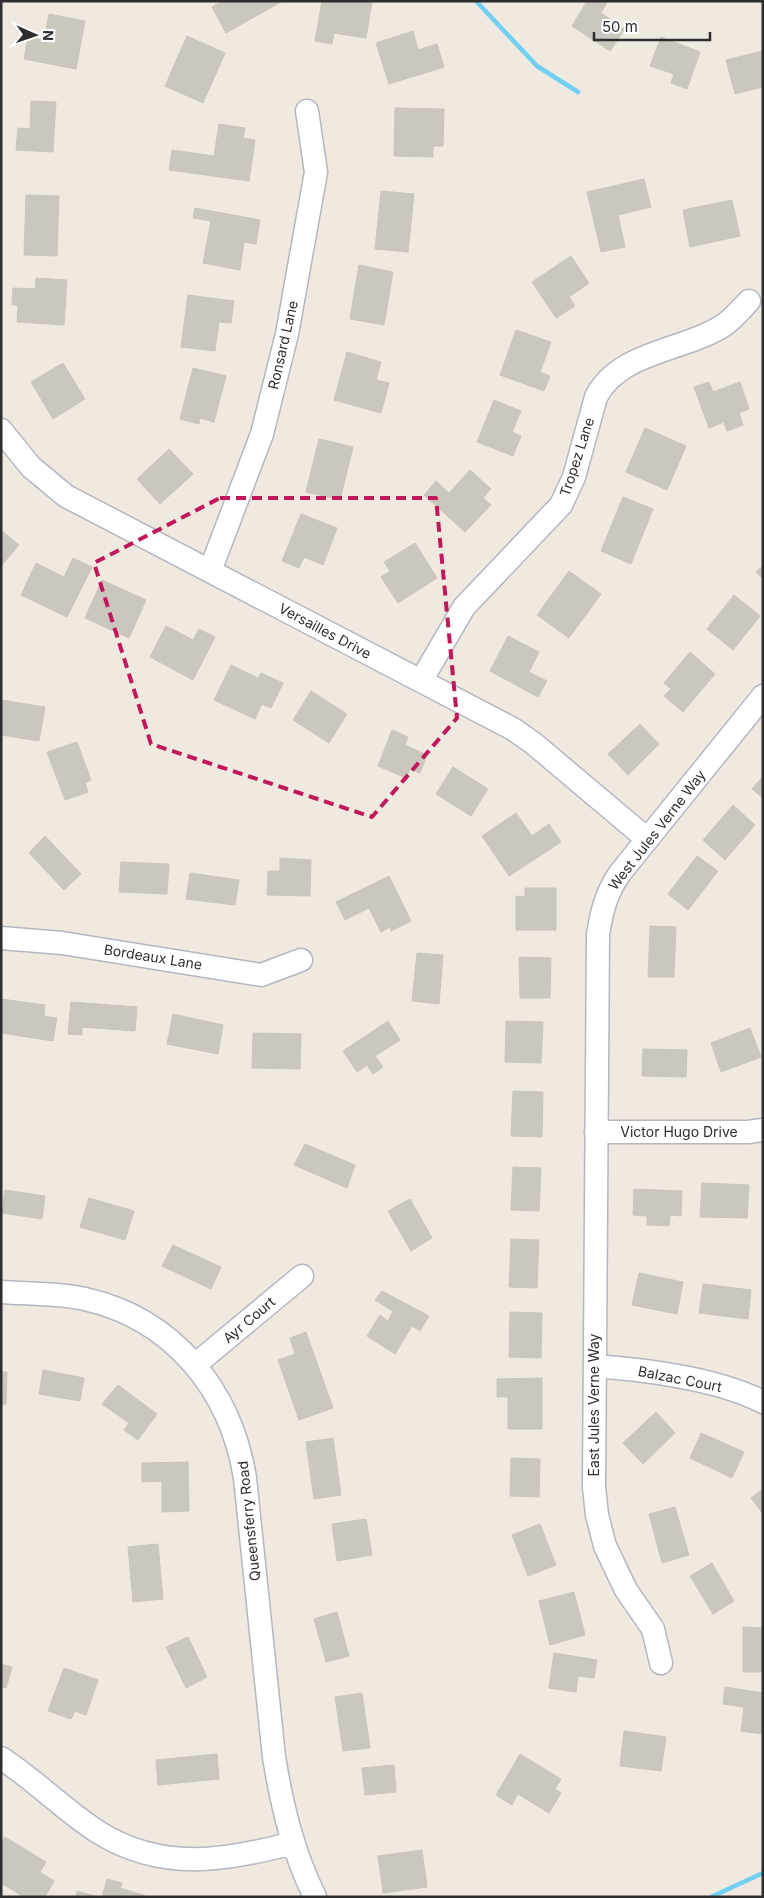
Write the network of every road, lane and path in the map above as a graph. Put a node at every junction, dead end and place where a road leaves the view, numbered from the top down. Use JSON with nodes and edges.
{"nodes":[{"id":1,"x":307,"y":111,"type":"dead end"},
{"id":2,"x":749,"y":301,"type":"dead end"},
{"id":3,"x":1,"y":430,"type":"edge"},
{"id":4,"x":210,"y":571,"type":"junction"},
{"id":5,"x":421,"y":681,"type":"junction"},
{"id":6,"x":763,"y":696,"type":"edge"},
{"id":7,"x":647,"y":839,"type":"junction"},
{"id":8,"x":1,"y":938,"type":"edge"},
{"id":9,"x":301,"y":960,"type":"dead end"},
{"id":10,"x":763,"y":1130,"type":"edge"},
{"id":11,"x":596,"y":1132,"type":"junction"},
{"id":12,"x":302,"y":1276,"type":"dead end"},
{"id":13,"x":1,"y":1292,"type":"edge"},
{"id":14,"x":196,"y":1364,"type":"junction"},
{"id":15,"x":595,"y":1366,"type":"junction"},
{"id":16,"x":763,"y":1402,"type":"edge"},
{"id":17,"x":661,"y":1663,"type":"dead end"},
{"id":18,"x":1,"y":1758,"type":"edge"},
{"id":19,"x":293,"y":1843,"type":"junction"},
{"id":20,"x":315,"y":1897,"type":"edge"}],
"edges":[{"from":1,"to":4,"type":"street","name":"Ronsard Lane"},
{"from":2,"to":5,"type":"street","name":"Tropez Lane"},
{"from":3,"to":4,"type":"street","name":"Versailles Drive"},
{"from":4,"to":5,"type":"street","name":"Versailles Drive"},
{"from":5,"to":7,"type":"street","name":"Versailles Drive"},
{"from":6,"to":7,"type":"street","name":"West Jules Verne Way"},
{"from":7,"to":11,"type":"street","name":"West Jules Verne Way"},
{"from":8,"to":9,"type":"street","name":"Bordeaux Lane"},
{"from":10,"to":11,"type":"street","name":"Victor Hugo Drive"},
{"from":11,"to":15,"type":"street","name":"East Jules Verne Way"},
{"from":12,"to":14,"type":"street","name":"Ayr Court"},
{"from":13,"to":14,"type":"street","name":"Queensferry Road"},
{"from":14,"to":19,"type":"street","name":"Queensferry Road"},
{"from":15,"to":16,"type":"street","name":"Balzac Court"},
{"from":15,"to":17,"type":"street","name":"East Jules Verne Way"},
{"from":18,"to":19,"type":"street"},
{"from":19,"to":20,"type":"street","name":"Queensferry Road"}]}
